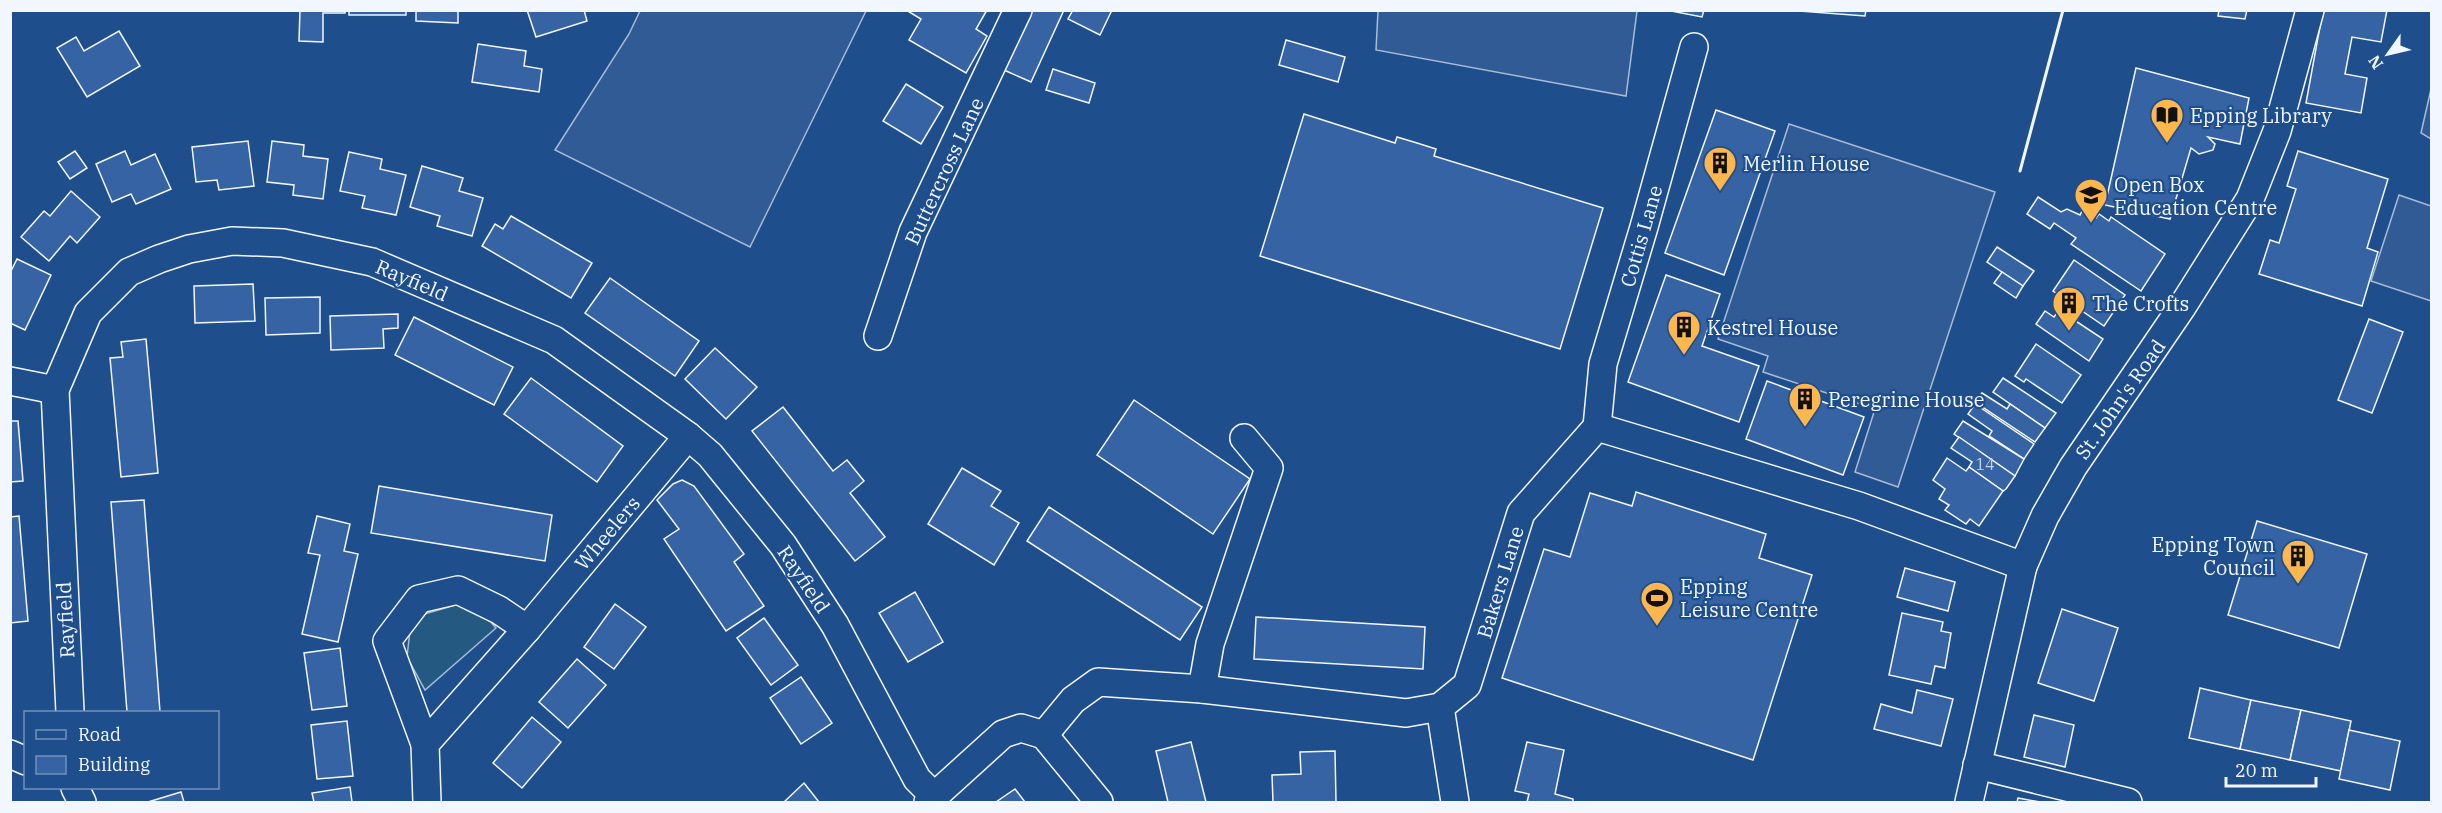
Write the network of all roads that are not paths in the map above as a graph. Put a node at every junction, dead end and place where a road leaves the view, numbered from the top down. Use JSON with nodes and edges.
{"nodes":[{"id":1,"x":1018,"y":10,"type":"edge"},
{"id":2,"x":2310,"y":10,"type":"edge"},
{"id":3,"x":1694,"y":47,"type":"dead end"},
{"id":4,"x":878,"y":336,"type":"dead end"},
{"id":5,"x":10,"y":381,"type":"edge"},
{"id":6,"x":55,"y":390,"type":"junction"},
{"id":7,"x":1597,"y":427,"type":"junction"},
{"id":8,"x":688,"y":436,"type":"junction"},
{"id":9,"x":1244,"y":438,"type":"dead end"},
{"id":10,"x":2023,"y":566,"type":"junction"},
{"id":11,"x":527,"y":629,"type":"junction"},
{"id":12,"x":1202,"y":689,"type":"junction"},
{"id":13,"x":1440,"y":706,"type":"junction"},
{"id":14,"x":70,"y":711,"type":"edge"},
{"id":15,"x":1044,"y":735,"type":"junction"},
{"id":16,"x":425,"y":744,"type":"junction"},
{"id":17,"x":1977,"y":765,"type":"junction"},
{"id":18,"x":931,"y":799,"type":"edge"},
{"id":19,"x":427,"y":802,"type":"edge"},
{"id":20,"x":1099,"y":802,"type":"edge"},
{"id":21,"x":1455,"y":802,"type":"edge"},
{"id":22,"x":1969,"y":802,"type":"edge"},
{"id":23,"x":2128,"y":802,"type":"edge"}],
"edges":[{"from":1,"to":4,"type":"street","name":"Buttercross Lane"},
{"from":2,"to":10,"type":"street","name":"St. John's Road"},
{"from":3,"to":7,"type":"street","name":"Cottis Lane"},
{"from":5,"to":6,"type":"street"},
{"from":6,"to":8,"type":"street","name":"Rayfield"},
{"from":6,"to":14,"type":"street","name":"Rayfield"},
{"from":7,"to":10,"type":"street"},
{"from":7,"to":13,"type":"street","name":"Bakers Lane"},
{"from":8,"to":11,"type":"street","name":"Wheelers"},
{"from":8,"to":18,"type":"street","name":"Rayfield"},
{"from":9,"to":12,"type":"street"},
{"from":10,"to":17,"type":"street","name":"St. John's Road"},
{"from":11,"to":16,"type":"street","name":"Wheelers"},
{"from":11,"to":16,"type":"street"},
{"from":12,"to":13,"type":"street","name":"Bakers Lane"},
{"from":12,"to":15,"type":"street","name":"Bakers Lane"},
{"from":13,"to":21,"type":"street"},
{"from":15,"to":18,"type":"street"},
{"from":15,"to":20,"type":"street"},
{"from":16,"to":19,"type":"street"},
{"from":17,"to":22,"type":"street","name":"St. John's Road"},
{"from":17,"to":23,"type":"street"}]}
